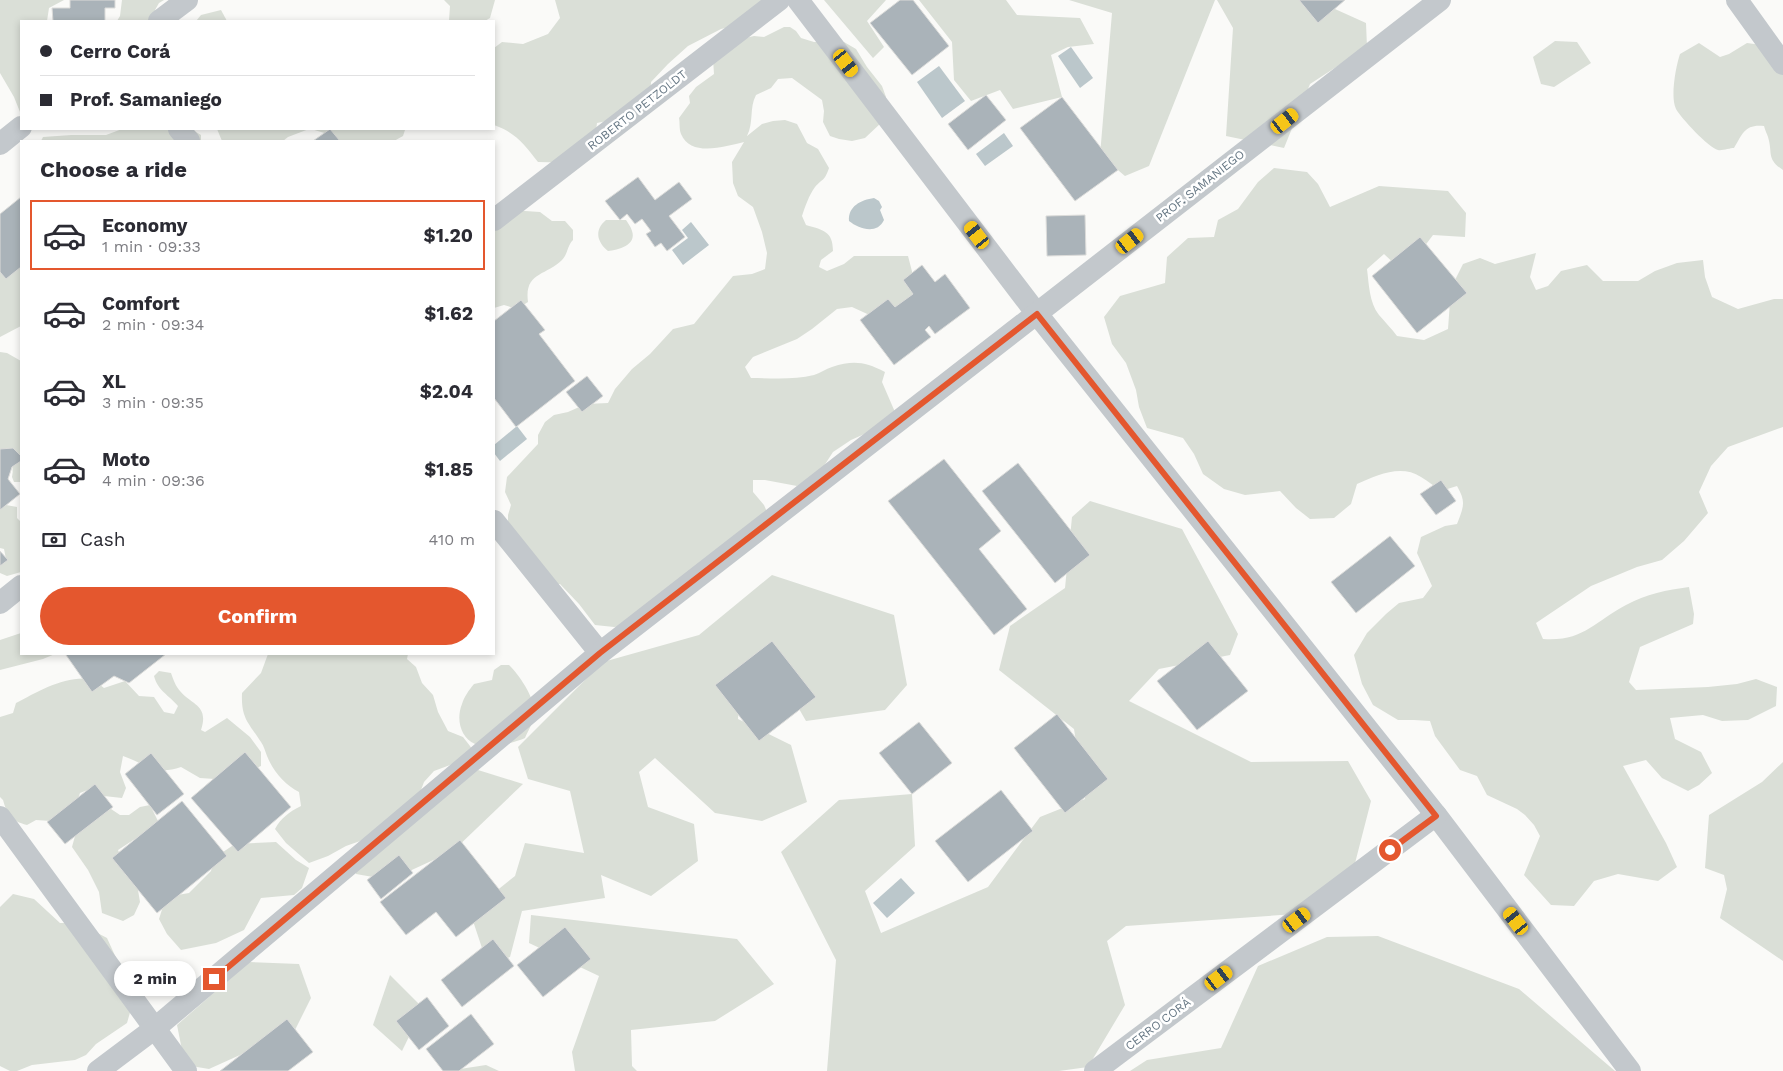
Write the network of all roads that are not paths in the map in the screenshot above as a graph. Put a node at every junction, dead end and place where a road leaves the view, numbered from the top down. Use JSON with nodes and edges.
{"nodes":[{"id":1,"x":187,"y":0,"type":"edge"},
{"id":2,"x":779,"y":0,"type":"edge"},
{"id":3,"x":798,"y":0,"type":"edge"},
{"id":4,"x":1440,"y":0,"type":"edge"},
{"id":5,"x":1737,"y":0,"type":"edge"},
{"id":6,"x":160,"y":20,"type":"edge"},
{"id":7,"x":1783,"y":64,"type":"edge"},
{"id":8,"x":20,"y":128,"type":"edge"},
{"id":9,"x":180,"y":130,"type":"edge"},
{"id":10,"x":188,"y":140,"type":"edge"},
{"id":11,"x":0,"y":144,"type":"edge"},
{"id":12,"x":495,"y":219,"type":"edge"},
{"id":13,"x":1037,"y":314,"type":"junction"},
{"id":14,"x":495,"y":522,"type":"edge"},
{"id":15,"x":20,"y":587,"type":"edge"},
{"id":16,"x":0,"y":603,"type":"edge"},
{"id":17,"x":600,"y":653,"type":"junction"},
{"id":18,"x":1436,"y":816,"type":"junction"},
{"id":19,"x":0,"y":817,"type":"edge"},
{"id":20,"x":154,"y":1029,"type":"junction"},
{"id":21,"x":98,"y":1071,"type":"edge"},
{"id":22,"x":186,"y":1071,"type":"edge"},
{"id":23,"x":1095,"y":1071,"type":"edge"},
{"id":24,"x":1630,"y":1071,"type":"edge"}],
"edges":[{"from":1,"to":6,"type":"street"},
{"from":2,"to":12,"type":"street","name":"ROBERTO PETZOLDT"},
{"from":3,"to":13,"type":"street"},
{"from":4,"to":13,"type":"street","name":"PROF. SAMANIEGO"},
{"from":5,"to":7,"type":"street"},
{"from":8,"to":11,"type":"street"},
{"from":9,"to":10,"type":"street"},
{"from":13,"to":17,"type":"street","name":"PROF. SAMANIEGO"},
{"from":13,"to":18,"type":"street"},
{"from":14,"to":17,"type":"street"},
{"from":15,"to":16,"type":"street"},
{"from":17,"to":20,"type":"street","name":"PROF. SAMANIEGO"},
{"from":18,"to":23,"type":"street","name":"CERRO CORÁ"},
{"from":18,"to":24,"type":"street"},
{"from":19,"to":20,"type":"street"},
{"from":20,"to":21,"type":"street","name":"PROF. SAMANIEGO"},
{"from":20,"to":22,"type":"street"}]}
